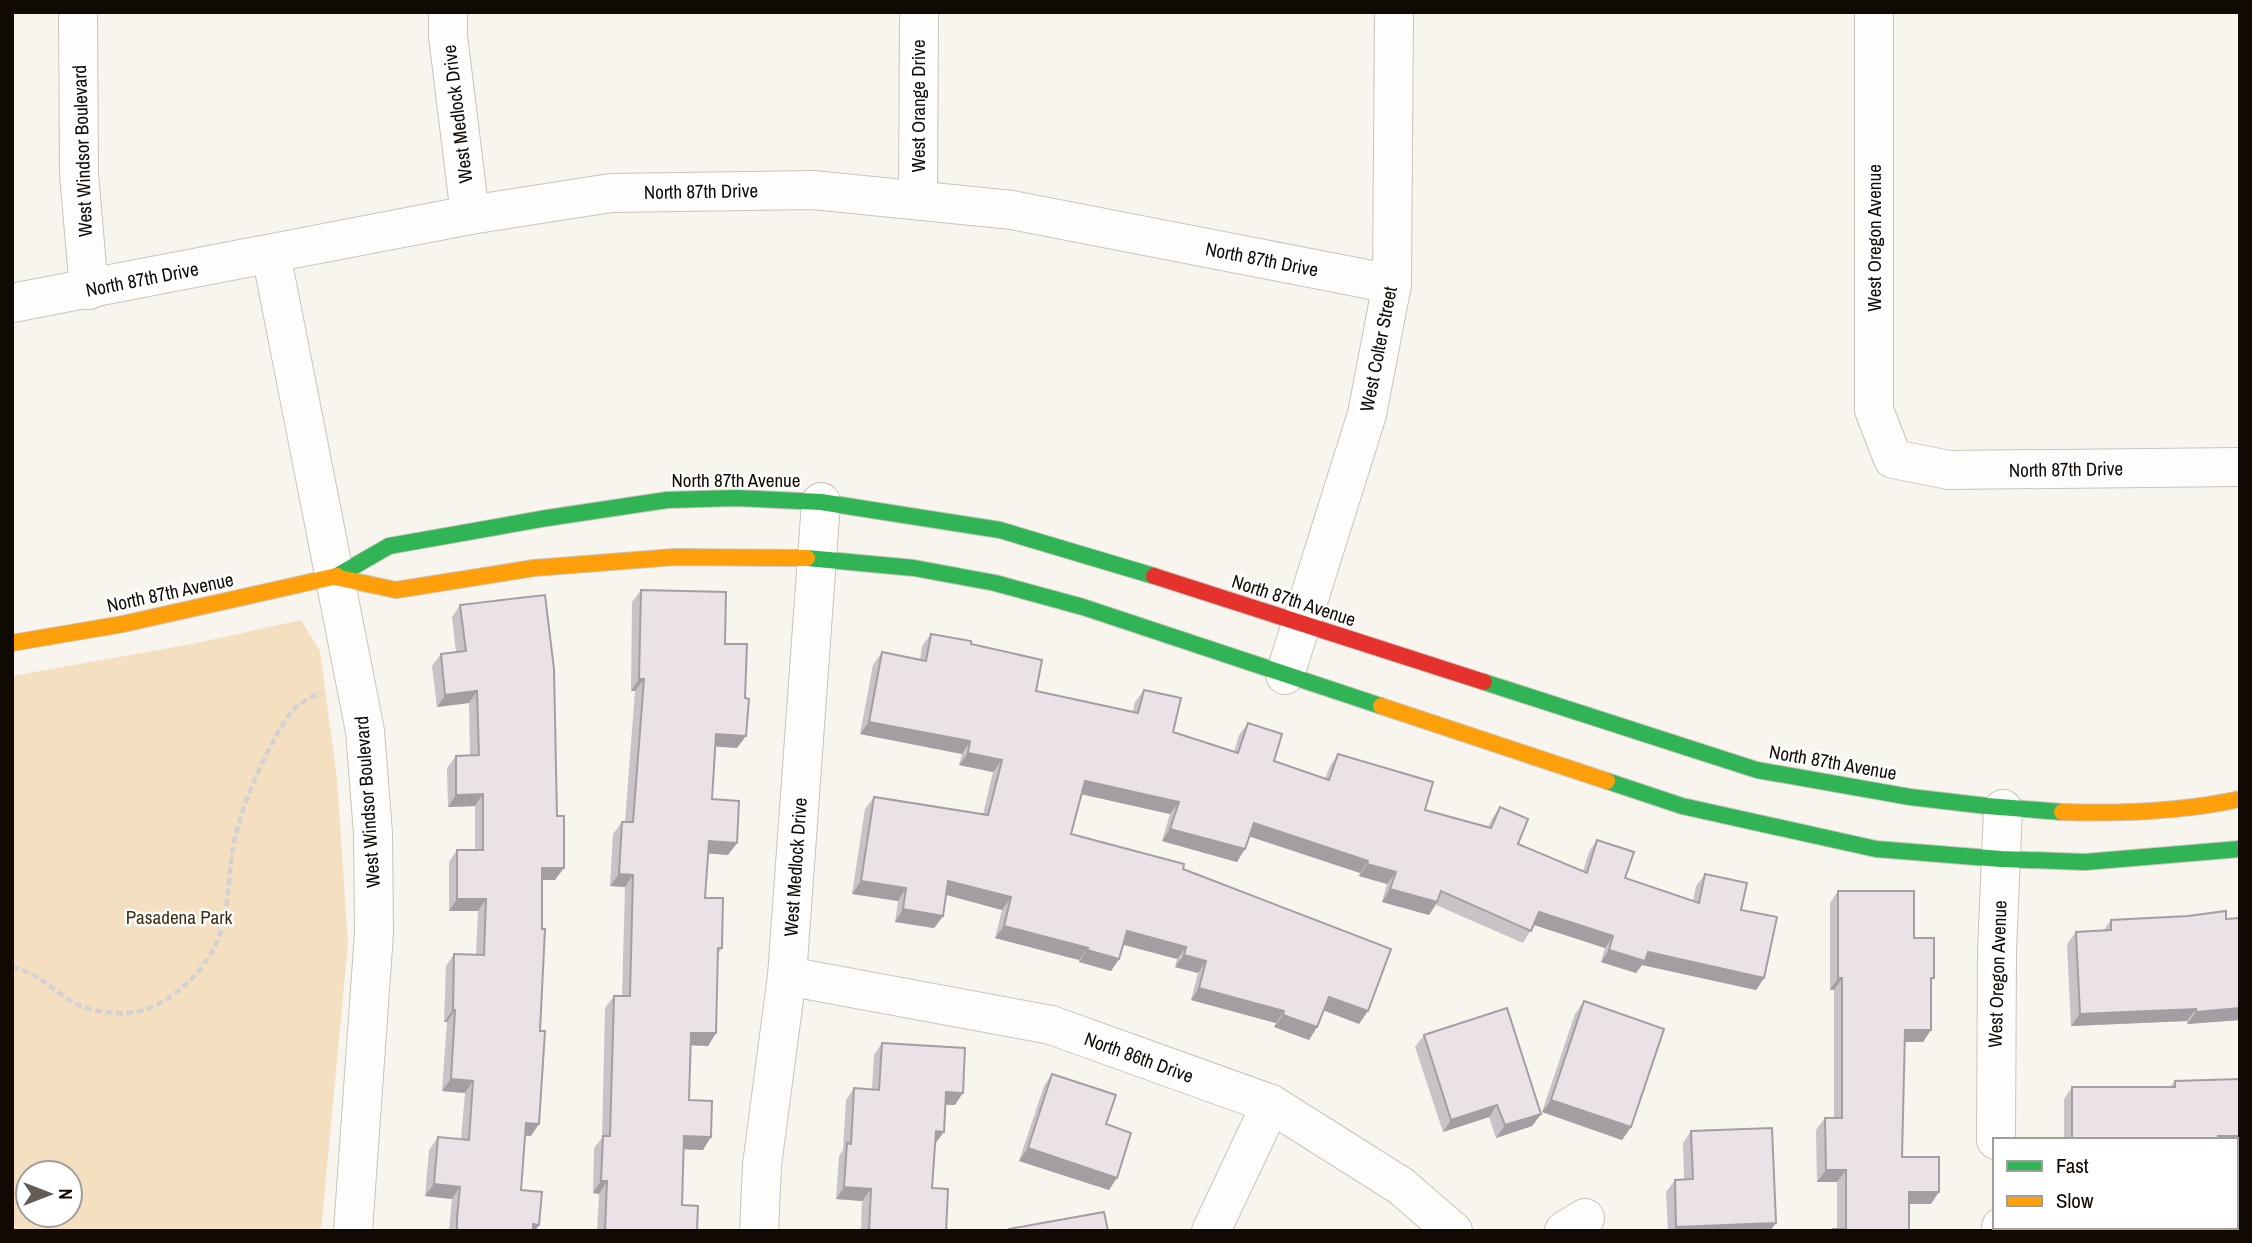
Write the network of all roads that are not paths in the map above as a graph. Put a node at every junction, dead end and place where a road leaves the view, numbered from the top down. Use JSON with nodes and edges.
{"nodes":[{"id":1,"x":78,"y":12,"type":"edge"},
{"id":2,"x":448,"y":12,"type":"edge"},
{"id":3,"x":919,"y":12,"type":"edge"},
{"id":4,"x":1394,"y":12,"type":"edge"},
{"id":5,"x":1874,"y":12,"type":"edge"},
{"id":6,"x":918,"y":199,"type":"junction"},
{"id":7,"x":470,"y":215,"type":"junction"},
{"id":8,"x":271,"y":254,"type":"junction"},
{"id":9,"x":1392,"y":284,"type":"junction"},
{"id":10,"x":89,"y":290,"type":"junction"},
{"id":11,"x":12,"y":303,"type":"edge"},
{"id":12,"x":1893,"y":459,"type":"joint"},
{"id":13,"x":2240,"y":467,"type":"edge"},
{"id":14,"x":821,"y":502,"type":"junction"},
{"id":15,"x":819,"y":558,"type":"junction"},
{"id":16,"x":335,"y":578,"type":"junction"},
{"id":17,"x":1301,"y":624,"type":"junction"},
{"id":18,"x":12,"y":643,"type":"edge"},
{"id":19,"x":1285,"y":675,"type":"junction"},
{"id":20,"x":2240,"y":799,"type":"edge"},
{"id":21,"x":2003,"y":809,"type":"junction"},
{"id":22,"x":2240,"y":849,"type":"edge"},
{"id":23,"x":2001,"y":859,"type":"junction"},
{"id":24,"x":787,"y":976,"type":"junction"},
{"id":25,"x":1271,"y":1104,"type":"junction"},
{"id":26,"x":1996,"y":1138,"type":"edge"},
{"id":27,"x":353,"y":1231,"type":"edge"},
{"id":28,"x":759,"y":1231,"type":"edge"},
{"id":29,"x":1211,"y":1231,"type":"edge"},
{"id":30,"x":1453,"y":1231,"type":"edge"}],
"edges":[{"from":1,"to":10,"type":"street","name":"West Windsor Boulevard"},
{"from":2,"to":7,"type":"street","name":"West Medlock Drive"},
{"from":3,"to":6,"type":"street","name":"West Orange Drive"},
{"from":4,"to":9,"type":"street","name":"West Colter Street"},
{"from":5,"to":12,"type":"street","name":"West Oregon Avenue"},
{"from":6,"to":7,"type":"street","name":"North 87th Drive"},
{"from":6,"to":9,"type":"street","name":"North 87th Drive"},
{"from":7,"to":8,"type":"street","name":"North 87th Drive"},
{"from":8,"to":10,"type":"street","name":"North 87th Drive"},
{"from":8,"to":16,"type":"street","name":"West Windsor Boulevard"},
{"from":9,"to":17,"type":"street","name":"West Colter Street"},
{"from":10,"to":11,"type":"street","name":"North 87th Drive"},
{"from":12,"to":13,"type":"street","name":"North 87th Drive"},
{"from":14,"to":15,"type":"street","name":"West Medlock Drive"},
{"from":14,"to":16,"type":"street","name":"North 87th Avenue"},
{"from":14,"to":17,"type":"street","name":"North 87th Avenue"},
{"from":15,"to":16,"type":"street","name":"North 87th Avenue"},
{"from":15,"to":19,"type":"street","name":"North 87th Avenue"},
{"from":15,"to":24,"type":"street","name":"West Medlock Drive"},
{"from":16,"to":18,"type":"street","name":"North 87th Avenue"},
{"from":16,"to":27,"type":"street","name":"West Windsor Boulevard"},
{"from":17,"to":19,"type":"street","name":"West Colter Street"},
{"from":17,"to":21,"type":"street","name":"North 87th Avenue"},
{"from":19,"to":23,"type":"street","name":"North 87th Avenue"},
{"from":20,"to":21,"type":"street","name":"North 87th Avenue"},
{"from":21,"to":23,"type":"street","name":"West Oregon Avenue"},
{"from":22,"to":23,"type":"street","name":"North 87th Avenue"},
{"from":23,"to":26,"type":"street","name":"West Oregon Avenue"},
{"from":24,"to":25,"type":"street","name":"North 86th Drive"},
{"from":24,"to":28,"type":"street","name":"West Medlock Drive"},
{"from":25,"to":29,"type":"street"},
{"from":25,"to":30,"type":"street","name":"North 86th Drive"}]}
